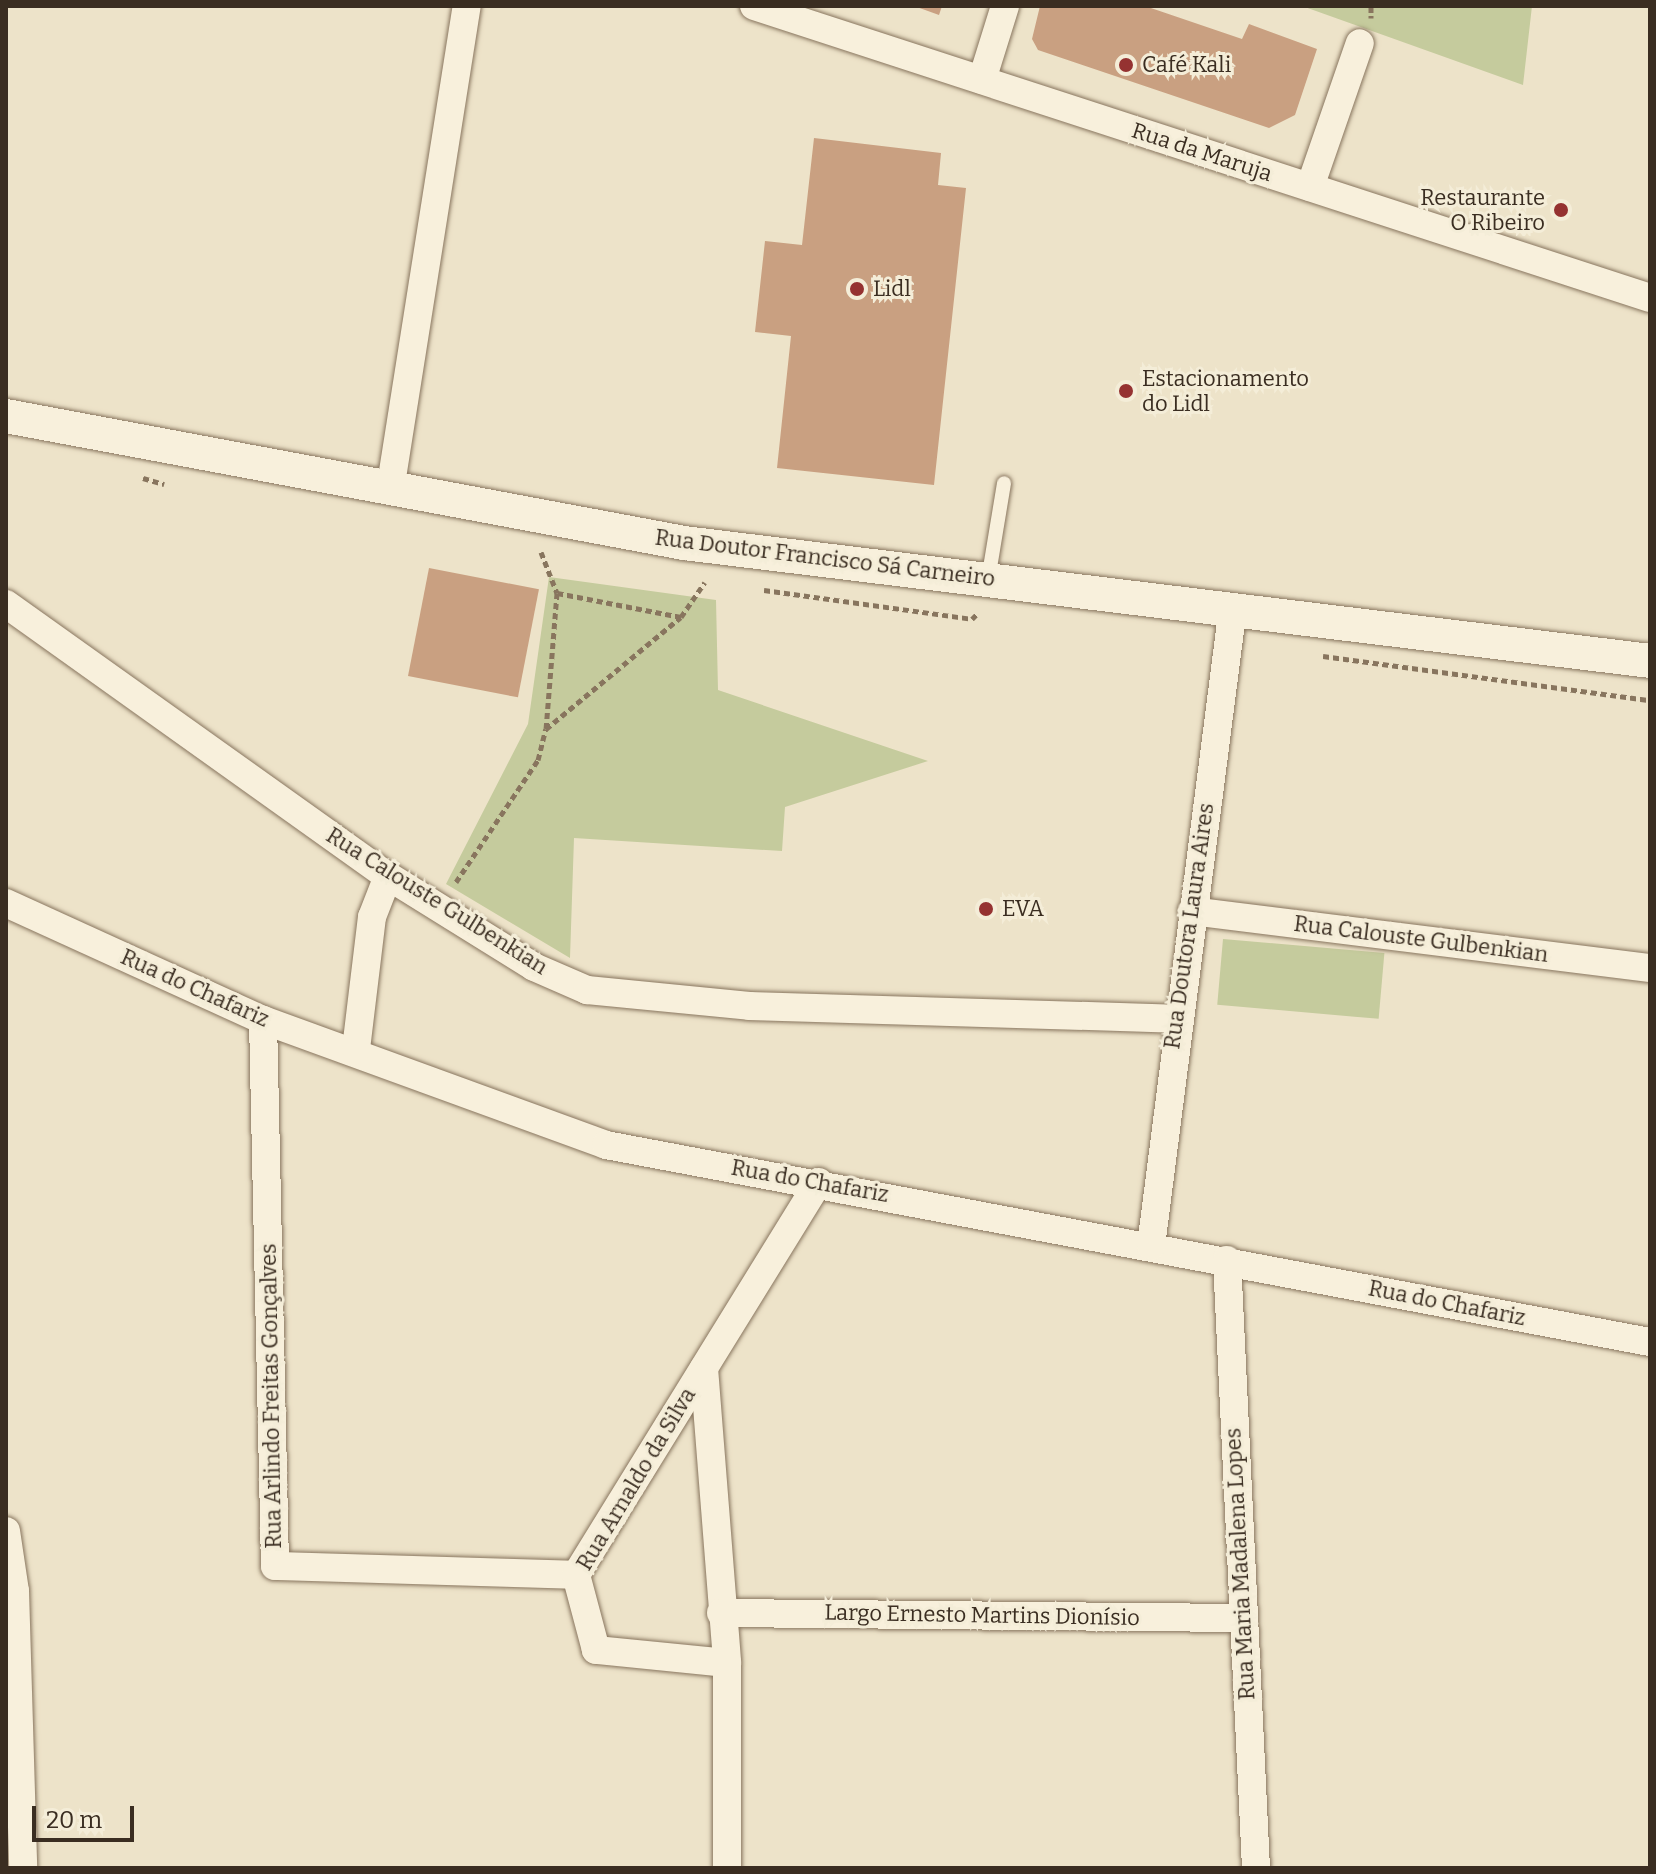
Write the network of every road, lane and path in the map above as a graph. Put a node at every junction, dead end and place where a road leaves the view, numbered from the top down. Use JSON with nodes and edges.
{"nodes":[{"id":1,"x":467,"y":6,"type":"edge"},
{"id":2,"x":754,"y":6,"type":"edge"},
{"id":3,"x":1005,"y":6,"type":"edge"},
{"id":4,"x":1360,"y":43,"type":"dead end"},
{"id":5,"x":982,"y":80,"type":"junction"},
{"id":6,"x":1310,"y":187,"type":"junction"},
{"id":7,"x":1650,"y":298,"type":"edge"},
{"id":8,"x":6,"y":416,"type":"edge"},
{"id":9,"x":1004,"y":483,"type":"dead end"},
{"id":10,"x":391,"y":484,"type":"junction"},
{"id":11,"x":541,"y":552,"type":"dead end"},
{"id":12,"x":988,"y":580,"type":"junction"},
{"id":13,"x":705,"y":582,"type":"dead end"},
{"id":14,"x":557,"y":593,"type":"junction"},
{"id":15,"x":6,"y":604,"type":"edge"},
{"id":16,"x":1233,"y":607,"type":"junction"},
{"id":17,"x":681,"y":617,"type":"junction"},
{"id":18,"x":1650,"y":661,"type":"edge"},
{"id":19,"x":546,"y":729,"type":"junction"},
{"id":20,"x":388,"y":876,"type":"junction"},
{"id":21,"x":6,"y":903,"type":"edge"},
{"id":22,"x":440,"y":906,"type":"junction"},
{"id":23,"x":1192,"y":911,"type":"junction"},
{"id":24,"x":1650,"y":968,"type":"edge"},
{"id":25,"x":1175,"y":1019,"type":"junction"},
{"id":26,"x":263,"y":1020,"type":"junction"},
{"id":27,"x":356,"y":1049,"type":"junction"},
{"id":28,"x":819,"y":1182,"type":"junction"},
{"id":29,"x":1151,"y":1246,"type":"junction"},
{"id":30,"x":1227,"y":1260,"type":"junction"},
{"id":31,"x":1650,"y":1342,"type":"edge"},
{"id":32,"x":704,"y":1368,"type":"junction"},
{"id":33,"x":6,"y":1531,"type":"edge"},
{"id":34,"x":576,"y":1575,"type":"junction"},
{"id":35,"x":721,"y":1613,"type":"junction"},
{"id":36,"x":1242,"y":1618,"type":"junction"},
{"id":37,"x":727,"y":1663,"type":"junction"},
{"id":38,"x":12,"y":1686,"type":"edge"},
{"id":39,"x":23,"y":1868,"type":"edge"},
{"id":40,"x":727,"y":1868,"type":"edge"},
{"id":41,"x":1256,"y":1868,"type":"edge"}],
"edges":[{"from":1,"to":10,"type":"street"},
{"from":2,"to":5,"type":"street","name":"Rua da Maruja"},
{"from":3,"to":5,"type":"street"},
{"from":4,"to":6,"type":"street"},
{"from":5,"to":6,"type":"street","name":"Rua da Maruja"},
{"from":6,"to":7,"type":"street","name":"Rua da Maruja"},
{"from":8,"to":10,"type":"street","name":"Rua Doutor Francisco Sá Carneiro"},
{"from":9,"to":12,"type":"lane"},
{"from":10,"to":12,"type":"street","name":"Rua Doutor Francisco Sá Carneiro"},
{"from":11,"to":14,"type":"path"},
{"from":12,"to":16,"type":"street","name":"Rua Doutor Francisco Sá Carneiro"},
{"from":13,"to":17,"type":"path"},
{"from":14,"to":17,"type":"path"},
{"from":14,"to":19,"type":"path"},
{"from":15,"to":20,"type":"street","name":"Rua Calouste Gulbenkian"},
{"from":16,"to":18,"type":"street","name":"Rua Doutor Francisco Sá Carneiro"},
{"from":16,"to":23,"type":"street","name":"Rua Doutora Laura Aires"},
{"from":17,"to":19,"type":"path"},
{"from":19,"to":22,"type":"path"},
{"from":20,"to":22,"type":"street","name":"Rua Calouste Gulbenkian"},
{"from":20,"to":27,"type":"street"},
{"from":21,"to":26,"type":"street","name":"Rua do Chafariz"},
{"from":22,"to":25,"type":"street","name":"Rua Calouste Gulbenkian"},
{"from":23,"to":24,"type":"street","name":"Rua Calouste Gulbenkian"},
{"from":23,"to":25,"type":"street","name":"Rua Doutora Laura Aires"},
{"from":25,"to":29,"type":"street","name":"Rua Doutora Laura Aires"},
{"from":26,"to":27,"type":"street","name":"Rua do Chafariz"},
{"from":26,"to":34,"type":"street","name":"Rua Arlindo Freitas Gonçalves"},
{"from":27,"to":28,"type":"street","name":"Rua do Chafariz"},
{"from":28,"to":29,"type":"street","name":"Rua do Chafariz"},
{"from":28,"to":32,"type":"street","name":"Rua Arnaldo da Silva"},
{"from":29,"to":30,"type":"street","name":"Rua do Chafariz"},
{"from":30,"to":31,"type":"street","name":"Rua do Chafariz"},
{"from":30,"to":36,"type":"street","name":"Rua Maria Madalena Lopes"},
{"from":32,"to":34,"type":"street","name":"Rua Arnaldo da Silva"},
{"from":32,"to":35,"type":"street","name":"Rua Arnaldo da Silva"},
{"from":33,"to":38,"type":"street"},
{"from":34,"to":37,"type":"street","name":"Rua Arnaldo da Silva"},
{"from":35,"to":36,"type":"street","name":"Largo Ernesto Martins Dionísio"},
{"from":35,"to":37,"type":"street","name":"Rua Arnaldo da Silva"},
{"from":36,"to":41,"type":"street","name":"Rua Maria Madalena Lopes"},
{"from":37,"to":40,"type":"street","name":"Rua Arnaldo da Silva"},
{"from":38,"to":39,"type":"street"}]}
